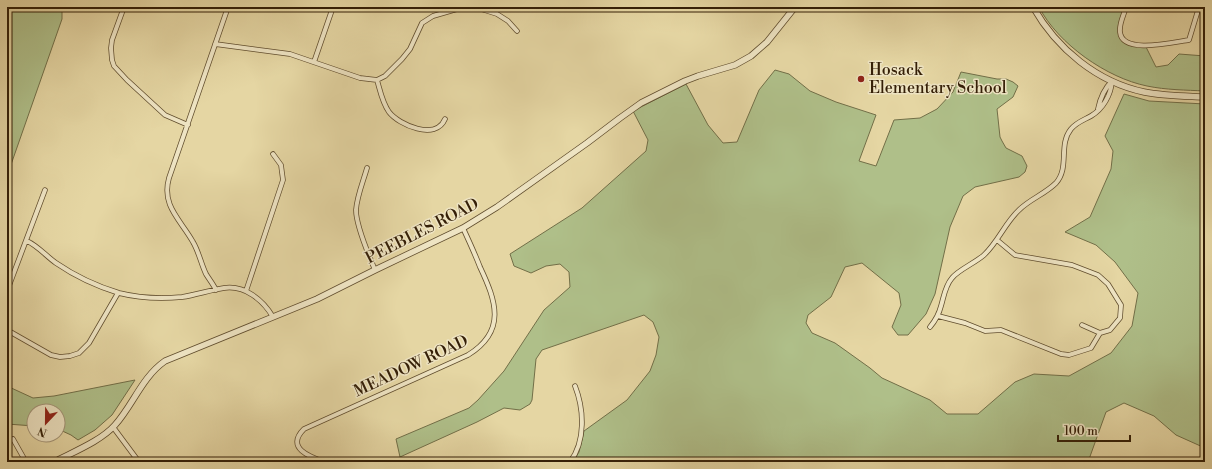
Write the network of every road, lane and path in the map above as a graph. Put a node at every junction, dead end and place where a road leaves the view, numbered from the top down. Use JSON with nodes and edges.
{"nodes":[{"id":1,"x":124,"y":7,"type":"edge"},
{"id":2,"x":228,"y":7,"type":"edge"},
{"id":3,"x":334,"y":7,"type":"edge"},
{"id":4,"x":444,"y":7,"type":"edge"},
{"id":5,"x":795,"y":7,"type":"edge"},
{"id":6,"x":1034,"y":7,"type":"edge"},
{"id":7,"x":1126,"y":7,"type":"edge"},
{"id":8,"x":1199,"y":7,"type":"edge"},
{"id":9,"x":445,"y":12,"type":"junction"},
{"id":10,"x":518,"y":31,"type":"dead end"},
{"id":11,"x":215,"y":44,"type":"junction"},
{"id":12,"x":314,"y":62,"type":"junction"},
{"id":13,"x":376,"y":80,"type":"junction"},
{"id":14,"x":1112,"y":81,"type":"junction"},
{"id":15,"x":1205,"y":97,"type":"edge"},
{"id":16,"x":445,"y":119,"type":"dead end"},
{"id":17,"x":188,"y":125,"type":"junction"},
{"id":18,"x":273,"y":154,"type":"dead end"},
{"id":19,"x":367,"y":168,"type":"dead end"},
{"id":20,"x":45,"y":190,"type":"dead end"},
{"id":21,"x":463,"y":228,"type":"junction"},
{"id":22,"x":997,"y":240,"type":"junction"},
{"id":23,"x":27,"y":241,"type":"junction"},
{"id":24,"x":375,"y":270,"type":"junction"},
{"id":25,"x":216,"y":290,"type":"junction"},
{"id":26,"x":246,"y":291,"type":"junction"},
{"id":27,"x":7,"y":292,"type":"edge"},
{"id":28,"x":118,"y":293,"type":"junction"},
{"id":29,"x":938,"y":316,"type":"junction"},
{"id":30,"x":273,"y":317,"type":"junction"},
{"id":31,"x":1082,"y":325,"type":"dead end"},
{"id":32,"x":930,"y":327,"type":"dead end"},
{"id":33,"x":7,"y":330,"type":"edge"},
{"id":34,"x":1100,"y":333,"type":"junction"},
{"id":35,"x":575,"y":386,"type":"dead end"},
{"id":36,"x":113,"y":427,"type":"junction"},
{"id":37,"x":13,"y":439,"type":"dead end"},
{"id":38,"x":26,"y":462,"type":"edge"},
{"id":39,"x":54,"y":462,"type":"edge"},
{"id":40,"x":139,"y":462,"type":"edge"},
{"id":41,"x":325,"y":462,"type":"edge"},
{"id":42,"x":570,"y":462,"type":"edge"}],
"edges":[{"from":1,"to":17,"type":"street"},
{"from":2,"to":11,"type":"street"},
{"from":3,"to":12,"type":"street"},
{"from":4,"to":9,"type":"street"},
{"from":5,"to":21,"type":"street","name":"PEEBLES ROAD"},
{"from":6,"to":14,"type":"street"},
{"from":7,"to":8,"type":"street"},
{"from":9,"to":10,"type":"street"},
{"from":9,"to":13,"type":"street"},
{"from":11,"to":12,"type":"street"},
{"from":11,"to":17,"type":"street"},
{"from":12,"to":13,"type":"street"},
{"from":13,"to":16,"type":"street"},
{"from":14,"to":15,"type":"street"},
{"from":14,"to":22,"type":"street"},
{"from":17,"to":25,"type":"street"},
{"from":18,"to":26,"type":"street"},
{"from":19,"to":24,"type":"street"},
{"from":20,"to":23,"type":"street"},
{"from":21,"to":24,"type":"street","name":"PEEBLES ROAD"},
{"from":21,"to":41,"type":"street","name":"MEADOW ROAD"},
{"from":22,"to":29,"type":"street"},
{"from":22,"to":34,"type":"street"},
{"from":23,"to":27,"type":"street"},
{"from":23,"to":28,"type":"street"},
{"from":24,"to":30,"type":"street","name":"PEEBLES ROAD"},
{"from":25,"to":26,"type":"street"},
{"from":25,"to":28,"type":"street"},
{"from":26,"to":30,"type":"street"},
{"from":28,"to":33,"type":"street"},
{"from":29,"to":32,"type":"street"},
{"from":29,"to":34,"type":"street"},
{"from":30,"to":36,"type":"street","name":"PEEBLES ROAD"},
{"from":31,"to":34,"type":"street"},
{"from":35,"to":42,"type":"street"},
{"from":36,"to":39,"type":"street","name":"PEEBLES ROAD"},
{"from":36,"to":40,"type":"street"},
{"from":37,"to":38,"type":"street"}]}
